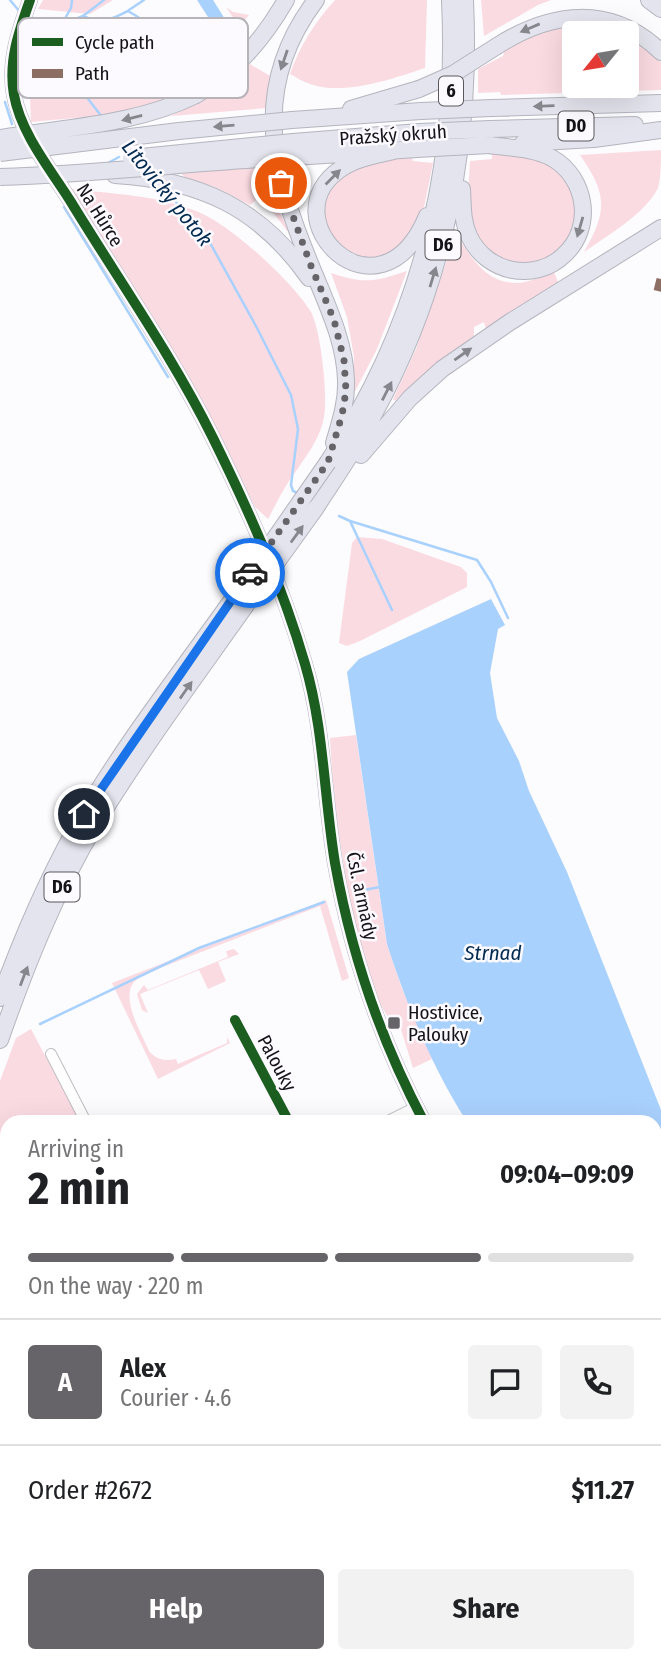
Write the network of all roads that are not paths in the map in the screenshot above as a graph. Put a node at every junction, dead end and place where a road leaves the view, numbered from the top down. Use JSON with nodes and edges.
{"nodes":[{"id":1,"x":30,"y":0,"type":"edge"},
{"id":2,"x":286,"y":0,"type":"edge"},
{"id":3,"x":316,"y":0,"type":"edge"},
{"id":4,"x":450,"y":0,"type":"edge"},
{"id":5,"x":465,"y":0,"type":"edge"},
{"id":6,"x":649,"y":0,"type":"edge"},
{"id":7,"x":661,"y":9,"type":"edge"},
{"id":8,"x":24,"y":18,"type":"edge"},
{"id":9,"x":18,"y":34,"type":"edge"},
{"id":10,"x":248,"y":52,"type":"edge"},
{"id":11,"x":661,"y":52,"type":"edge"},
{"id":12,"x":188,"y":98,"type":"edge"},
{"id":13,"x":661,"y":103,"type":"edge"},
{"id":14,"x":320,"y":118,"type":"junction"},
{"id":15,"x":661,"y":124,"type":"edge"},
{"id":16,"x":661,"y":130,"type":"edge"},
{"id":17,"x":490,"y":137,"type":"junction"},
{"id":18,"x":0,"y":138,"type":"edge"},
{"id":19,"x":461,"y":144,"type":"junction"},
{"id":20,"x":293,"y":150,"type":"junction"},
{"id":21,"x":394,"y":151,"type":"junction"},
{"id":22,"x":0,"y":153,"type":"edge"},
{"id":23,"x":0,"y":175,"type":"edge"},
{"id":24,"x":69,"y":175,"type":"junction"},
{"id":25,"x":441,"y":181,"type":"junction"},
{"id":26,"x":661,"y":218,"type":"edge"},
{"id":27,"x":661,"y":228,"type":"edge"},
{"id":28,"x":612,"y":257,"type":"junction"},
{"id":29,"x":328,"y":307,"type":"junction"},
{"id":30,"x":337,"y":469,"type":"junction"},
{"id":31,"x":245,"y":594,"type":"junction"},
{"id":32,"x":306,"y":666,"type":"joint"},
{"id":33,"x":0,"y":998,"type":"edge"},
{"id":34,"x":235,"y":1020,"type":"dead end"},
{"id":35,"x":0,"y":1040,"type":"edge"},
{"id":36,"x":51,"y":1054,"type":"dead end"},
{"id":37,"x":416,"y":1107,"type":"junction"},
{"id":38,"x":82,"y":1115,"type":"edge"},
{"id":39,"x":285,"y":1115,"type":"edge"},
{"id":40,"x":400,"y":1115,"type":"edge"},
{"id":41,"x":420,"y":1115,"type":"edge"}],
"edges":[{"from":1,"to":8,"type":"main road","name":"Na Hůrce"},
{"from":2,"to":10,"type":"highway","one_way":true,"bridge":true},
{"from":3,"to":29,"type":"highway","one_way":true},
{"from":4,"to":25,"type":"highway","number":"6"},
{"from":5,"to":19,"type":"highway","number":"6"},
{"from":6,"to":7,"type":"highway"},
{"from":9,"to":32,"type":"main road","name":"Na Hůrce"},
{"from":11,"to":14,"type":"highway","one_way":true,"bridge":true},
{"from":12,"to":18,"type":"highway","one_way":true,"bridge":true},
{"from":13,"to":14,"type":"highway","name":"Pražský okruh","number":"D0","one_way":true,"bridge":true},
{"from":14,"to":22,"type":"highway","name":"Pražský okruh","number":"D0","one_way":true,"bridge":true},
{"from":15,"to":17,"type":"highway","name":"Pražský okruh","number":"D0"},
{"from":16,"to":17,"type":"highway"},
{"from":17,"to":19,"type":"highway","one_way":true},
{"from":17,"to":20,"type":"highway","name":"Pražský okruh","number":"D0","bridge":true},
{"from":17,"to":21,"type":"highway","bridge":true},
{"from":30,"to":19,"type":"highway","number":"D6","one_way":true},
{"from":20,"to":21,"type":"highway"},
{"from":20,"to":23,"type":"highway","name":"Pražský okruh","number":"D0","bridge":true},
{"from":20,"to":24,"type":"highway","bridge":true},
{"from":25,"to":21,"type":"highway","one_way":true},
{"from":23,"to":24,"type":"highway","bridge":true},
{"from":24,"to":29,"type":"highway","bridge":true},
{"from":25,"to":30,"type":"highway","number":"D6"},
{"from":26,"to":28,"type":"highway"},
{"from":27,"to":28,"type":"highway"},
{"from":30,"to":28,"type":"highway","one_way":true},
{"from":29,"to":30,"type":"highway"},
{"from":30,"to":31,"type":"highway","number":"D6","bridge":true},
{"from":31,"to":30,"type":"highway","number":"D6","one_way":true,"bridge":true},
{"from":31,"to":33,"type":"highway","number":"D6"},
{"from":35,"to":31,"type":"highway","number":"D6","one_way":true},
{"from":32,"to":37,"type":"main road","name":"Čsl. armády"},
{"from":34,"to":39,"type":"street","name":"Palouky"},
{"from":36,"to":38,"type":"street"},
{"from":37,"to":40,"type":"street"},
{"from":37,"to":41,"type":"main road","name":"Čsl. armády"}]}
